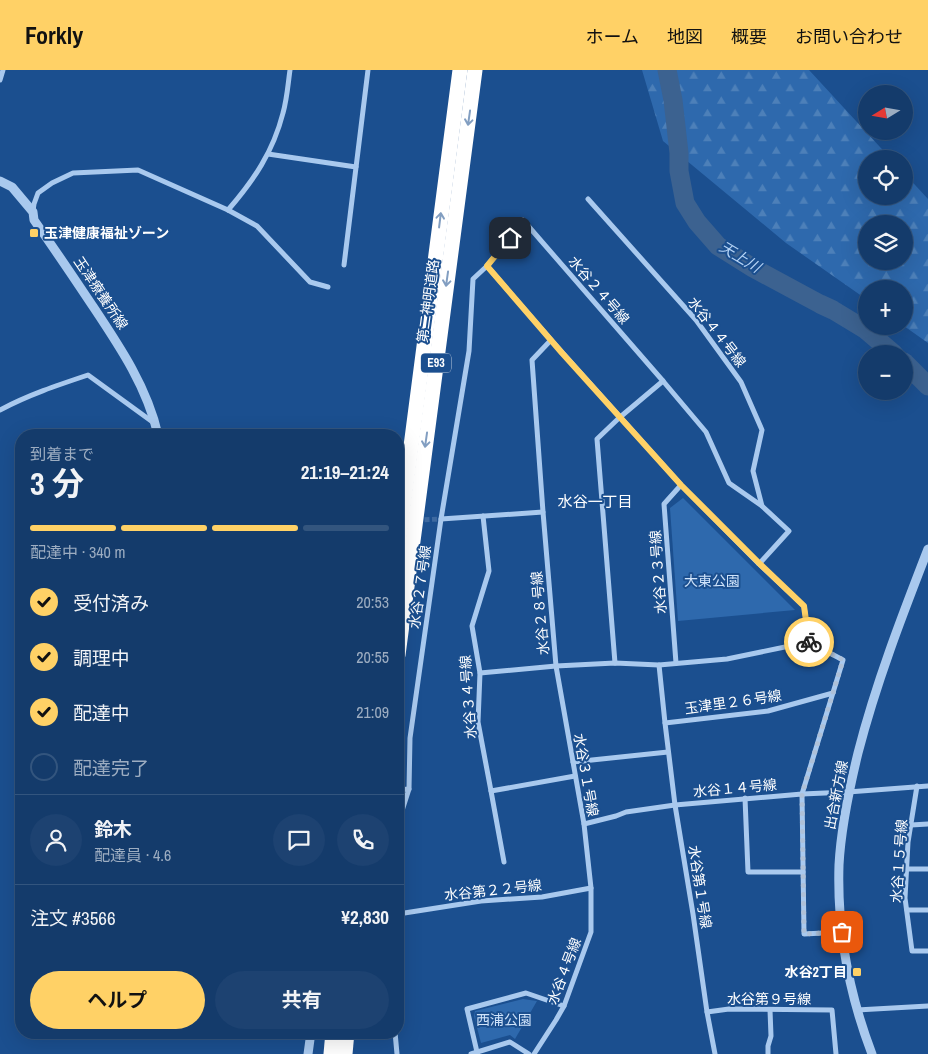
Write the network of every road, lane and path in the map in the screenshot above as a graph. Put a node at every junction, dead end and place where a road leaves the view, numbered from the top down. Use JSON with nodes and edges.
{"nodes":[{"id":1,"x":3,"y":70,"type":"edge"},
{"id":2,"x":290,"y":70,"type":"edge"},
{"id":3,"x":368,"y":70,"type":"edge"},
{"id":4,"x":460,"y":70,"type":"edge"},
{"id":5,"x":475,"y":70,"type":"edge"},
{"id":6,"x":0,"y":80,"type":"edge"},
{"id":7,"x":268,"y":154,"type":"junction"},
{"id":8,"x":356,"y":167,"type":"junction"},
{"id":9,"x":0,"y":181,"type":"edge"},
{"id":10,"x":588,"y":199,"type":"dead end"},
{"id":11,"x":228,"y":210,"type":"junction"},
{"id":12,"x":33,"y":212,"type":"junction"},
{"id":13,"x":344,"y":265,"type":"dead end"},
{"id":14,"x":487,"y":266,"type":"junction"},
{"id":15,"x":328,"y":288,"type":"dead end"},
{"id":16,"x":551,"y":340,"type":"junction"},
{"id":17,"x":663,"y":381,"type":"junction"},
{"id":18,"x":0,"y":410,"type":"edge"},
{"id":19,"x":619,"y":418,"type":"junction"},
{"id":20,"x":156,"y":424,"type":"junction"},
{"id":21,"x":157,"y":429,"type":"edge"},
{"id":22,"x":681,"y":485,"type":"junction"},
{"id":23,"x":404,"y":500,"type":"edge"},
{"id":24,"x":762,"y":506,"type":"junction"},
{"id":25,"x":543,"y":512,"type":"junction"},
{"id":26,"x":483,"y":516,"type":"junction"},
{"id":27,"x":441,"y":519,"type":"junction"},
{"id":28,"x":928,"y":549,"type":"edge"},
{"id":29,"x":760,"y":564,"type":"junction"},
{"id":30,"x":404,"y":609,"type":"edge"},
{"id":31,"x":809,"y":642,"type":"junction"},
{"id":32,"x":615,"y":663,"type":"junction"},
{"id":33,"x":676,"y":663,"type":"junction"},
{"id":34,"x":659,"y":665,"type":"junction"},
{"id":35,"x":556,"y":666,"type":"junction"},
{"id":36,"x":480,"y":673,"type":"junction"},
{"id":37,"x":833,"y":693,"type":"junction"},
{"id":38,"x":664,"y":723,"type":"junction"},
{"id":39,"x":668,"y":752,"type":"junction"},
{"id":40,"x":573,"y":762,"type":"junction"},
{"id":41,"x":575,"y":776,"type":"junction"},
{"id":42,"x":917,"y":786,"type":"junction"},
{"id":43,"x":928,"y":786,"type":"edge"},
{"id":44,"x":404,"y":789,"type":"edge"},
{"id":45,"x":408,"y":789,"type":"junction"},
{"id":46,"x":491,"y":791,"type":"junction"},
{"id":47,"x":848,"y":792,"type":"junction"},
{"id":48,"x":802,"y":794,"type":"junction"},
{"id":49,"x":745,"y":798,"type":"junction"},
{"id":50,"x":404,"y":803,"type":"edge"},
{"id":51,"x":675,"y":805,"type":"junction"},
{"id":52,"x":584,"y":824,"type":"junction"},
{"id":53,"x":928,"y":824,"type":"edge"},
{"id":54,"x":911,"y":825,"type":"junction"},
{"id":55,"x":504,"y":862,"type":"dead end"},
{"id":56,"x":907,"y":869,"type":"junction"},
{"id":57,"x":928,"y":869,"type":"edge"},
{"id":58,"x":803,"y":872,"type":"junction"},
{"id":59,"x":590,"y":888,"type":"junction"},
{"id":60,"x":907,"y":910,"type":"junction"},
{"id":61,"x":928,"y":910,"type":"edge"},
{"id":62,"x":404,"y":913,"type":"edge"},
{"id":63,"x":842,"y":932,"type":"junction"},
{"id":64,"x":928,"y":952,"type":"edge"},
{"id":65,"x":564,"y":1006,"type":"junction"},
{"id":66,"x":928,"y":1006,"type":"edge"},
{"id":67,"x":770,"y":1010,"type":"junction"},
{"id":68,"x":857,"y":1010,"type":"junction"},
{"id":69,"x":707,"y":1012,"type":"junction"},
{"id":70,"x":310,"y":1039,"type":"edge"},
{"id":71,"x":333,"y":1039,"type":"edge"},
{"id":72,"x":347,"y":1039,"type":"edge"},
{"id":73,"x":396,"y":1039,"type":"edge"},
{"id":74,"x":477,"y":1052,"type":"junction"},
{"id":75,"x":308,"y":1054,"type":"edge"},
{"id":76,"x":331,"y":1054,"type":"edge"},
{"id":77,"x":345,"y":1054,"type":"edge"},
{"id":78,"x":397,"y":1054,"type":"edge"},
{"id":79,"x":471,"y":1054,"type":"edge"},
{"id":80,"x":529,"y":1054,"type":"edge"},
{"id":81,"x":534,"y":1054,"type":"edge"},
{"id":82,"x":715,"y":1054,"type":"edge"},
{"id":83,"x":768,"y":1054,"type":"edge"},
{"id":84,"x":836,"y":1054,"type":"edge"},
{"id":85,"x":872,"y":1054,"type":"edge"}],
"edges":[{"from":1,"to":6,"type":"street"},
{"from":2,"to":7,"type":"street"},
{"from":3,"to":8,"type":"street"},
{"from":23,"to":4,"type":"highway","name":"第二神明道路","number":"E93","one_way":true},
{"from":5,"to":30,"type":"highway","name":"第二神明道路","number":"E93","one_way":true},
{"from":7,"to":8,"type":"street"},
{"from":7,"to":11,"type":"street"},
{"from":8,"to":13,"type":"street"},
{"from":9,"to":12,"type":"street","name":"玉津療養所線"},
{"from":10,"to":24,"type":"street","name":"水谷４４号線"},
{"from":11,"to":12,"type":"street"},
{"from":11,"to":15,"type":"street"},
{"from":12,"to":20,"type":"street","name":"玉津療養所線"},
{"from":14,"to":16,"type":"street"},
{"from":14,"to":17,"type":"street","name":"水谷２４号線"},
{"from":14,"to":27,"type":"street","name":"水谷２４号線"},
{"from":16,"to":19,"type":"street"},
{"from":16,"to":25,"type":"street","name":"水谷２８号線"},
{"from":17,"to":19,"type":"street"},
{"from":17,"to":24,"type":"street"},
{"from":18,"to":20,"type":"street"},
{"from":19,"to":22,"type":"street"},
{"from":19,"to":32,"type":"street"},
{"from":20,"to":21,"type":"street","name":"玉津療養所線"},
{"from":22,"to":29,"type":"street"},
{"from":22,"to":33,"type":"street","name":"水谷２３号線"},
{"from":24,"to":29,"type":"street"},
{"from":25,"to":26,"type":"street"},
{"from":25,"to":35,"type":"street","name":"水谷２８号線"},
{"from":26,"to":27,"type":"street"},
{"from":26,"to":36,"type":"street","name":"水谷３４号線"},
{"from":27,"to":45,"type":"street","name":"水谷２７号線"},
{"from":28,"to":47,"type":"street","name":"出合新方線"},
{"from":29,"to":31,"type":"street"},
{"from":31,"to":33,"type":"street","name":"水谷２８号線"},
{"from":31,"to":37,"type":"street"},
{"from":32,"to":34,"type":"street","name":"水谷２８号線"},
{"from":32,"to":35,"type":"street","name":"水谷２８号線"},
{"from":33,"to":34,"type":"street","name":"水谷２８号線"},
{"from":34,"to":38,"type":"street","name":"水谷第１号線"},
{"from":35,"to":36,"type":"street"},
{"from":35,"to":40,"type":"street","name":"水谷３１号線"},
{"from":36,"to":46,"type":"street","name":"水谷３４号線"},
{"from":37,"to":38,"type":"street","name":"玉津里２６号線"},
{"from":37,"to":48,"type":"street"},
{"from":38,"to":39,"type":"street","name":"水谷第１号線"},
{"from":39,"to":40,"type":"street"},
{"from":39,"to":51,"type":"street","name":"水谷第１号線"},
{"from":40,"to":41,"type":"street","name":"水谷３１号線"},
{"from":41,"to":46,"type":"street"},
{"from":41,"to":52,"type":"street","name":"水谷３１号線"},
{"from":42,"to":43,"type":"street","name":"水谷１４号線"},
{"from":42,"to":47,"type":"street","name":"水谷１４号線"},
{"from":42,"to":54,"type":"street","name":"水谷１５号線"},
{"from":44,"to":45,"type":"street"},
{"from":45,"to":50,"type":"street"},
{"from":46,"to":55,"type":"street","name":"水谷３４号線"},
{"from":47,"to":48,"type":"street","name":"水谷１４号線"},
{"from":47,"to":63,"type":"street","name":"出合新方線"},
{"from":48,"to":49,"type":"street","name":"水谷１４号線"},
{"from":48,"to":58,"type":"street"},
{"from":49,"to":51,"type":"street","name":"水谷１４号線"},
{"from":49,"to":58,"type":"street"},
{"from":51,"to":52,"type":"street","name":"水谷１４号線"},
{"from":51,"to":69,"type":"street","name":"水谷第１号線"},
{"from":52,"to":59,"type":"street","name":"水谷３１号線"},
{"from":53,"to":54,"type":"street"},
{"from":54,"to":56,"type":"street","name":"水谷１５号線"},
{"from":56,"to":57,"type":"street"},
{"from":56,"to":60,"type":"street","name":"水谷１５号線"},
{"from":58,"to":63,"type":"street"},
{"from":59,"to":62,"type":"street","name":"水谷第２２号線"},
{"from":59,"to":65,"type":"street","name":"水谷４号線"},
{"from":60,"to":61,"type":"street"},
{"from":60,"to":64,"type":"street","name":"水谷１５号線"},
{"from":63,"to":68,"type":"street","name":"出合新方線"},
{"from":65,"to":74,"type":"street"},
{"from":65,"to":81,"type":"street","name":"水谷４号線"},
{"from":66,"to":68,"type":"street"},
{"from":67,"to":69,"type":"street","name":"水谷第９号線"},
{"from":67,"to":83,"type":"street"},
{"from":67,"to":84,"type":"street","name":"水谷第９号線"},
{"from":68,"to":85,"type":"street","name":"出合新方線"},
{"from":69,"to":82,"type":"street","name":"水谷第１号線"},
{"from":70,"to":75,"type":"street"},
{"from":71,"to":76,"type":"highway"},
{"from":72,"to":77,"type":"highway"},
{"from":73,"to":78,"type":"street"},
{"from":74,"to":79,"type":"street"},
{"from":74,"to":80,"type":"street"}]}
